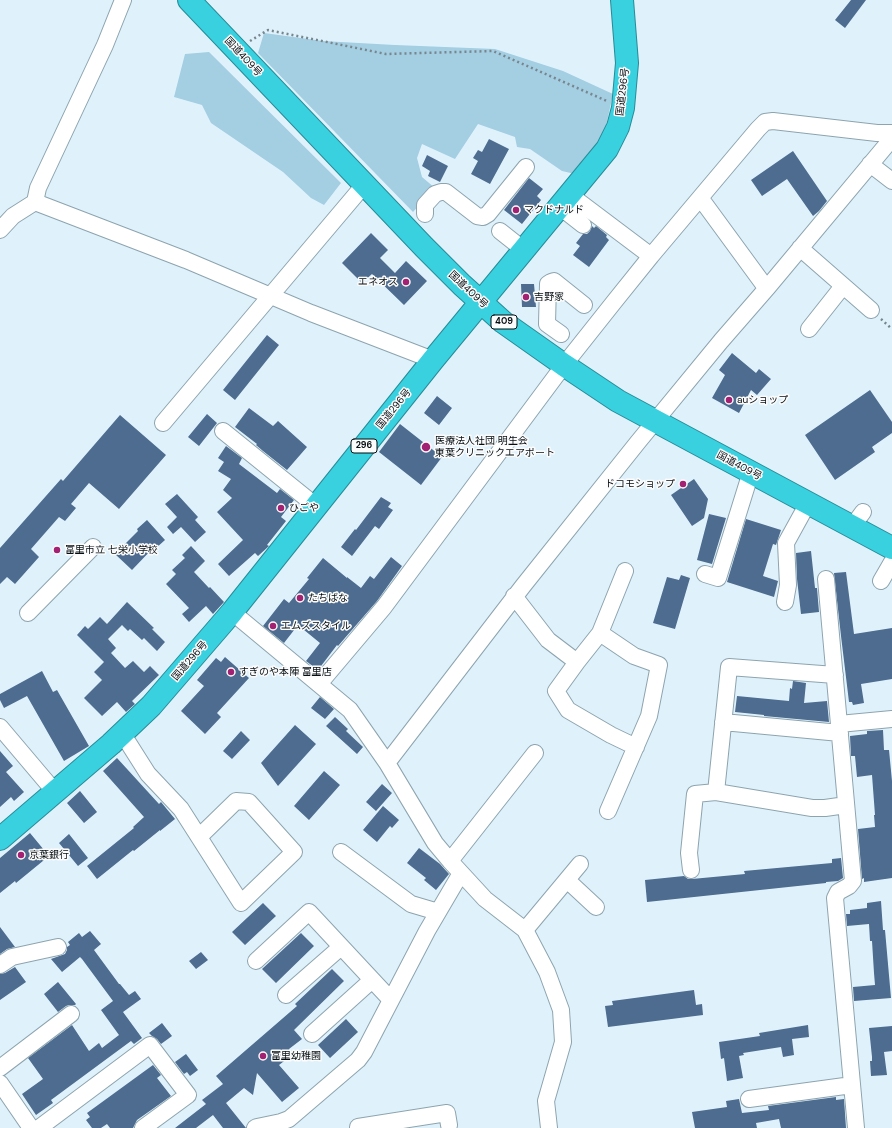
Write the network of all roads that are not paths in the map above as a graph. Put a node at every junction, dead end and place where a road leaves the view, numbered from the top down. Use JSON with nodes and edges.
{"nodes":[{"id":1,"x":123,"y":0,"type":"edge"},
{"id":2,"x":189,"y":0,"type":"edge"},
{"id":3,"x":622,"y":0,"type":"edge"},
{"id":4,"x":892,"y":133,"type":"edge"},
{"id":5,"x":870,"y":164,"type":"junction"},
{"id":6,"x":526,"y":167,"type":"dead end"},
{"id":7,"x":892,"y":181,"type":"edge"},
{"id":8,"x":364,"y":185,"type":"junction"},
{"id":9,"x":700,"y":198,"type":"junction"},
{"id":10,"x":565,"y":201,"type":"junction"},
{"id":11,"x":34,"y":202,"type":"junction"},
{"id":12,"x":583,"y":225,"type":"dead end"},
{"id":13,"x":0,"y":230,"type":"edge"},
{"id":14,"x":408,"y":231,"type":"junction"},
{"id":15,"x":500,"y":231,"type":"dead end"},
{"id":16,"x":800,"y":248,"type":"junction"},
{"id":17,"x":524,"y":250,"type":"junction"},
{"id":18,"x":651,"y":256,"type":"junction"},
{"id":19,"x":843,"y":286,"type":"junction"},
{"id":20,"x":768,"y":288,"type":"junction"},
{"id":21,"x":272,"y":296,"type":"junction"},
{"id":22,"x":481,"y":302,"type":"junction"},
{"id":23,"x":584,"y":305,"type":"dead end"},
{"id":24,"x":871,"y":310,"type":"dead end"},
{"id":25,"x":808,"y":329,"type":"dead end"},
{"id":26,"x":538,"y":347,"type":"junction"},
{"id":27,"x":433,"y":360,"type":"junction"},
{"id":28,"x":564,"y":365,"type":"junction"},
{"id":29,"x":655,"y":422,"type":"junction"},
{"id":30,"x":163,"y":423,"type":"dead end"},
{"id":31,"x":223,"y":431,"type":"dead end"},
{"id":32,"x":751,"y":472,"type":"junction"},
{"id":33,"x":808,"y":503,"type":"junction"},
{"id":34,"x":316,"y":506,"type":"junction"},
{"id":35,"x":890,"y":546,"type":"edge"},
{"id":36,"x":93,"y":547,"type":"dead end"},
{"id":37,"x":624,"y":572,"type":"dead end"},
{"id":38,"x":705,"y":574,"type":"dead end"},
{"id":39,"x":826,"y":579,"type":"dead end"},
{"id":40,"x":881,"y":581,"type":"dead end"},
{"id":41,"x":514,"y":596,"type":"junction"},
{"id":42,"x":785,"y":602,"type":"dead end"},
{"id":43,"x":232,"y":612,"type":"junction"},
{"id":44,"x":28,"y":613,"type":"dead end"},
{"id":45,"x":600,"y":633,"type":"junction"},
{"id":46,"x":577,"y":662,"type":"junction"},
{"id":47,"x":835,"y":675,"type":"junction"},
{"id":48,"x":319,"y":684,"type":"junction"},
{"id":49,"x":892,"y":719,"type":"edge"},
{"id":50,"x":723,"y":722,"type":"junction"},
{"id":51,"x":0,"y":727,"type":"edge"},
{"id":52,"x":839,"y":729,"type":"junction"},
{"id":53,"x":122,"y":733,"type":"junction"},
{"id":54,"x":636,"y":747,"type":"junction"},
{"id":55,"x":535,"y":753,"type":"dead end"},
{"id":56,"x":387,"y":763,"type":"junction"},
{"id":57,"x":55,"y":792,"type":"junction"},
{"id":58,"x":716,"y":792,"type":"junction"},
{"id":59,"x":846,"y":805,"type":"junction"},
{"id":60,"x":608,"y":811,"type":"dead end"},
{"id":61,"x":199,"y":837,"type":"junction"},
{"id":62,"x":0,"y":839,"type":"edge"},
{"id":63,"x":341,"y":852,"type":"dead end"},
{"id":64,"x":580,"y":864,"type":"dead end"},
{"id":65,"x":455,"y":867,"type":"junction"},
{"id":66,"x":690,"y":870,"type":"dead end"},
{"id":67,"x":567,"y":880,"type":"junction"},
{"id":68,"x":596,"y":906,"type":"dead end"},
{"id":69,"x":438,"y":912,"type":"junction"},
{"id":70,"x":526,"y":930,"type":"junction"},
{"id":71,"x":58,"y":946,"type":"dead end"},
{"id":72,"x":342,"y":947,"type":"junction"},
{"id":73,"x":256,"y":961,"type":"dead end"},
{"id":74,"x":0,"y":965,"type":"edge"},
{"id":75,"x":372,"y":980,"type":"junction"},
{"id":76,"x":286,"y":995,"type":"dead end"},
{"id":77,"x":391,"y":1000,"type":"junction"},
{"id":78,"x":71,"y":1014,"type":"dead end"},
{"id":79,"x":312,"y":1034,"type":"dead end"},
{"id":80,"x":0,"y":1068,"type":"edge"},
{"id":81,"x":0,"y":1083,"type":"edge"},
{"id":82,"x":852,"y":1085,"type":"junction"},
{"id":83,"x":749,"y":1099,"type":"dead end"},
{"id":84,"x":545,"y":1119,"type":"edge"},
{"id":85,"x":23,"y":1125,"type":"edge"},
{"id":86,"x":449,"y":1125,"type":"dead end"},
{"id":87,"x":271,"y":1126,"type":"edge"},
{"id":88,"x":358,"y":1127,"type":"edge"},
{"id":89,"x":39,"y":1128,"type":"edge"},
{"id":90,"x":143,"y":1128,"type":"edge"},
{"id":91,"x":255,"y":1128,"type":"edge"},
{"id":92,"x":856,"y":1128,"type":"edge"}],
"edges":[{"from":1,"to":11,"type":"street"},
{"from":2,"to":8,"type":"highway","name":"国道409号","number":"409"},
{"from":3,"to":10,"type":"highway","name":"国道296号","number":"296"},
{"from":4,"to":5,"type":"street"},
{"from":4,"to":9,"type":"street"},
{"from":5,"to":7,"type":"street"},
{"from":5,"to":16,"type":"street"},
{"from":6,"to":14,"type":"street"},
{"from":8,"to":14,"type":"highway","name":"国道409号","number":"409"},
{"from":8,"to":21,"type":"street"},
{"from":9,"to":18,"type":"street"},
{"from":9,"to":20,"type":"street"},
{"from":10,"to":12,"type":"street"},
{"from":10,"to":17,"type":"highway","name":"国道296号","number":"296"},
{"from":10,"to":18,"type":"street"},
{"from":11,"to":13,"type":"street"},
{"from":11,"to":21,"type":"street"},
{"from":14,"to":22,"type":"highway","name":"国道409号","number":"409"},
{"from":15,"to":17,"type":"street"},
{"from":16,"to":19,"type":"street"},
{"from":16,"to":20,"type":"street"},
{"from":17,"to":22,"type":"highway","name":"国道296号","number":"296"},
{"from":18,"to":28,"type":"street"},
{"from":19,"to":24,"type":"street"},
{"from":19,"to":25,"type":"street"},
{"from":20,"to":29,"type":"street"},
{"from":21,"to":27,"type":"street"},
{"from":21,"to":30,"type":"street"},
{"from":22,"to":26,"type":"highway","name":"国道409号","number":"409"},
{"from":22,"to":27,"type":"highway","name":"国道296号","number":"296"},
{"from":23,"to":26,"type":"street"},
{"from":26,"to":28,"type":"highway","name":"国道409号","number":"409"},
{"from":27,"to":34,"type":"highway","name":"国道296号","number":"296"},
{"from":28,"to":29,"type":"highway","name":"国道409号","number":"409"},
{"from":28,"to":48,"type":"street"},
{"from":29,"to":32,"type":"highway","name":"国道409号","number":"409"},
{"from":29,"to":41,"type":"street"},
{"from":31,"to":34,"type":"street"},
{"from":32,"to":33,"type":"highway","name":"国道409号","number":"409"},
{"from":32,"to":38,"type":"street"},
{"from":33,"to":35,"type":"highway","name":"国道409号","number":"409"},
{"from":33,"to":42,"type":"street"},
{"from":34,"to":43,"type":"highway","name":"国道296号","number":"296"},
{"from":35,"to":40,"type":"street"},
{"from":36,"to":44,"type":"street"},
{"from":37,"to":45,"type":"street"},
{"from":39,"to":47,"type":"street"},
{"from":41,"to":46,"type":"street"},
{"from":41,"to":56,"type":"street"},
{"from":43,"to":48,"type":"street"},
{"from":43,"to":53,"type":"highway","name":"国道296号","number":"296"},
{"from":45,"to":46,"type":"street"},
{"from":45,"to":54,"type":"street"},
{"from":46,"to":54,"type":"street"},
{"from":47,"to":50,"type":"street"},
{"from":47,"to":52,"type":"street"},
{"from":48,"to":56,"type":"street"},
{"from":49,"to":52,"type":"street"},
{"from":50,"to":52,"type":"street"},
{"from":50,"to":58,"type":"street"},
{"from":51,"to":57,"type":"street"},
{"from":52,"to":59,"type":"street"},
{"from":53,"to":57,"type":"highway","name":"国道296号","number":"296"},
{"from":53,"to":61,"type":"street"},
{"from":54,"to":60,"type":"street"},
{"from":55,"to":65,"type":"street"},
{"from":56,"to":65,"type":"street"},
{"from":57,"to":62,"type":"highway","name":"国道296号","number":"296"},
{"from":58,"to":59,"type":"street"},
{"from":58,"to":66,"type":"street"},
{"from":59,"to":82,"type":"street"},
{"from":61,"to":61,"type":"street"},
{"from":63,"to":69,"type":"street"},
{"from":64,"to":67,"type":"street"},
{"from":65,"to":69,"type":"street"},
{"from":65,"to":70,"type":"street"},
{"from":67,"to":68,"type":"street"},
{"from":67,"to":70,"type":"street"},
{"from":69,"to":77,"type":"street"},
{"from":70,"to":84,"type":"street"},
{"from":71,"to":74,"type":"street"},
{"from":72,"to":73,"type":"street"},
{"from":72,"to":75,"type":"street"},
{"from":72,"to":76,"type":"street"},
{"from":75,"to":77,"type":"street"},
{"from":75,"to":79,"type":"street"},
{"from":77,"to":87,"type":"street"},
{"from":78,"to":80,"type":"street"},
{"from":81,"to":85,"type":"street"},
{"from":82,"to":83,"type":"street"},
{"from":82,"to":92,"type":"street"},
{"from":86,"to":88,"type":"street"},
{"from":87,"to":91,"type":"street"},
{"from":89,"to":90,"type":"street"}]}
